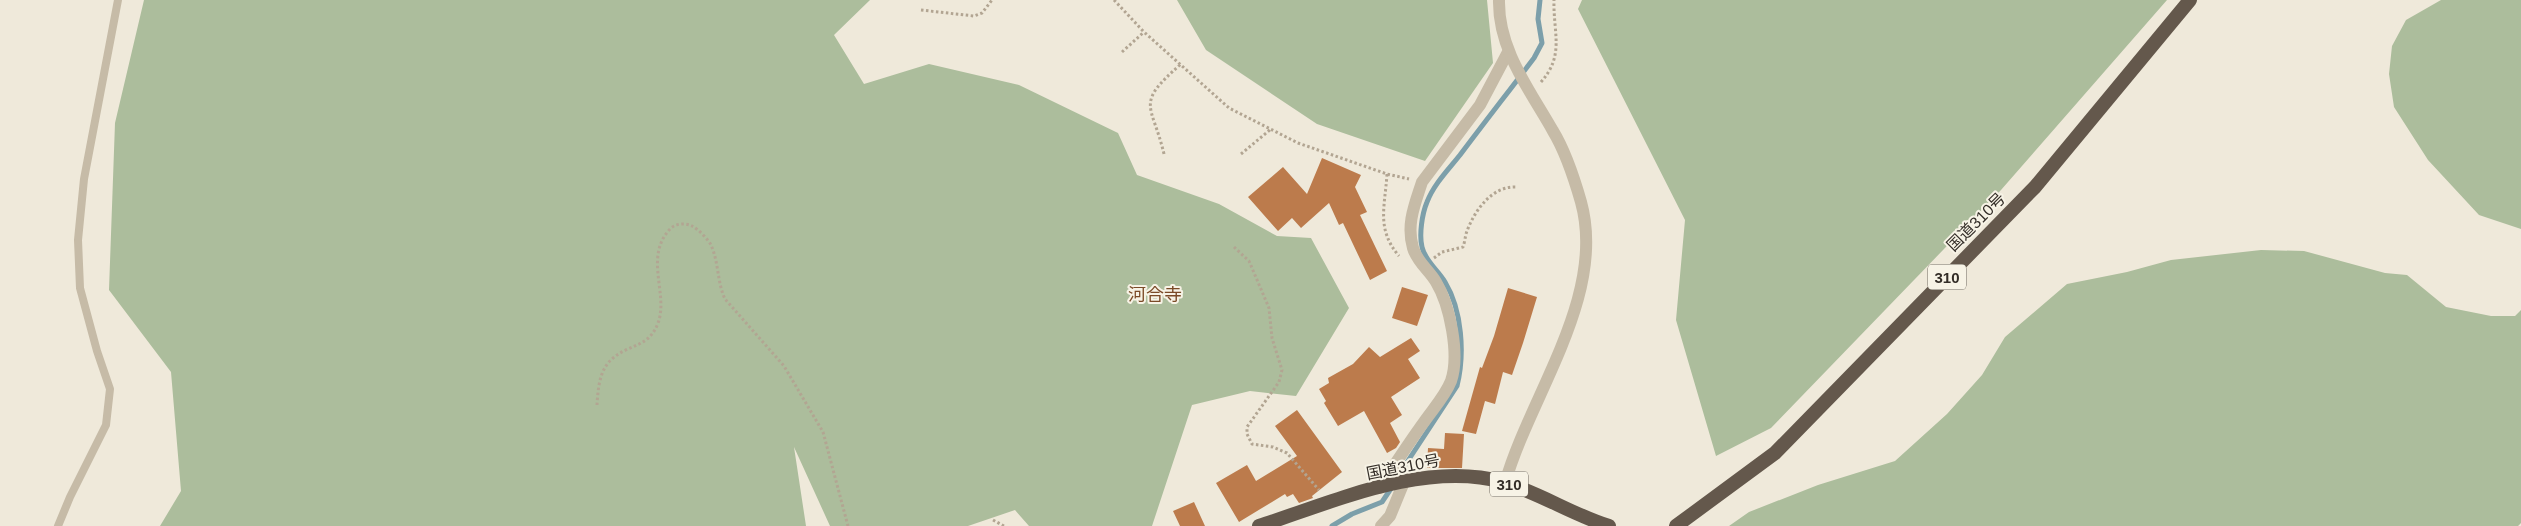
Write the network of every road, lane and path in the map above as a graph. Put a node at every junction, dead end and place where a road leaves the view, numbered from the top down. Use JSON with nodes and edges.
{"nodes":[{"id":1,"x":118,"y":0,"type":"edge"},
{"id":2,"x":992,"y":0,"type":"edge"},
{"id":3,"x":1114,"y":0,"type":"edge"},
{"id":4,"x":1499,"y":0,"type":"edge"},
{"id":5,"x":1554,"y":0,"type":"edge"},
{"id":6,"x":2190,"y":0,"type":"edge"},
{"id":7,"x":921,"y":10,"type":"dead end"},
{"id":8,"x":1144,"y":32,"type":"junction"},
{"id":9,"x":1122,"y":52,"type":"dead end"},
{"id":10,"x":1511,"y":57,"type":"junction"},
{"id":11,"x":1181,"y":64,"type":"junction"},
{"id":12,"x":1529,"y":92,"type":"junction"},
{"id":13,"x":1270,"y":129,"type":"junction"},
{"id":14,"x":1164,"y":154,"type":"dead end"},
{"id":15,"x":1241,"y":154,"type":"dead end"},
{"id":16,"x":1388,"y":174,"type":"junction"},
{"id":17,"x":1422,"y":182,"type":"junction"},
{"id":18,"x":1516,"y":187,"type":"dead end"},
{"id":19,"x":1234,"y":247,"type":"dead end"},
{"id":20,"x":1434,"y":258,"type":"dead end"},
{"id":21,"x":1418,"y":260,"type":"junction"},
{"id":22,"x":597,"y":405,"type":"dead end"},
{"id":23,"x":1403,"y":482,"type":"junction"},
{"id":24,"x":1506,"y":483,"type":"junction"},
{"id":25,"x":1380,"y":487,"type":"junction"},
{"id":26,"x":1330,"y":503,"type":"junction"},
{"id":27,"x":993,"y":520,"type":"dead end"},
{"id":28,"x":1391,"y":521,"type":"edge"},
{"id":29,"x":58,"y":526,"type":"edge"},
{"id":30,"x":848,"y":526,"type":"edge"},
{"id":31,"x":1004,"y":526,"type":"edge"},
{"id":32,"x":1259,"y":526,"type":"edge"},
{"id":33,"x":1381,"y":526,"type":"edge"},
{"id":34,"x":1609,"y":526,"type":"edge"},
{"id":35,"x":1676,"y":526,"type":"edge"}],
"edges":[{"from":1,"to":29,"type":"lane"},
{"from":2,"to":7,"type":"path"},
{"from":3,"to":8,"type":"path"},
{"from":4,"to":10,"type":"street"},
{"from":5,"to":12,"type":"path"},
{"from":6,"to":35,"type":"highway","name":"国道310号","number":"310"},
{"from":8,"to":9,"type":"path"},
{"from":8,"to":11,"type":"path"},
{"from":10,"to":12,"type":"street"},
{"from":10,"to":17,"type":"street"},
{"from":11,"to":13,"type":"path"},
{"from":11,"to":14,"type":"path"},
{"from":12,"to":24,"type":"street"},
{"from":13,"to":15,"type":"path"},
{"from":13,"to":16,"type":"path"},
{"from":16,"to":17,"type":"path"},
{"from":16,"to":21,"type":"path"},
{"from":17,"to":21,"type":"street"},
{"from":18,"to":20,"type":"path"},
{"from":19,"to":26,"type":"path"},
{"from":21,"to":25,"type":"street"},
{"from":22,"to":30,"type":"path"},
{"from":23,"to":24,"type":"highway","name":"国道310号","number":"310"},
{"from":23,"to":25,"type":"highway","name":"国道310号","number":"310"},
{"from":23,"to":28,"type":"street"},
{"from":24,"to":34,"type":"highway","name":"国道310号","number":"310"},
{"from":25,"to":26,"type":"highway","name":"国道310号","number":"310"},
{"from":26,"to":32,"type":"highway","name":"国道310号","number":"310"},
{"from":27,"to":31,"type":"path"},
{"from":28,"to":33,"type":"street"}]}
